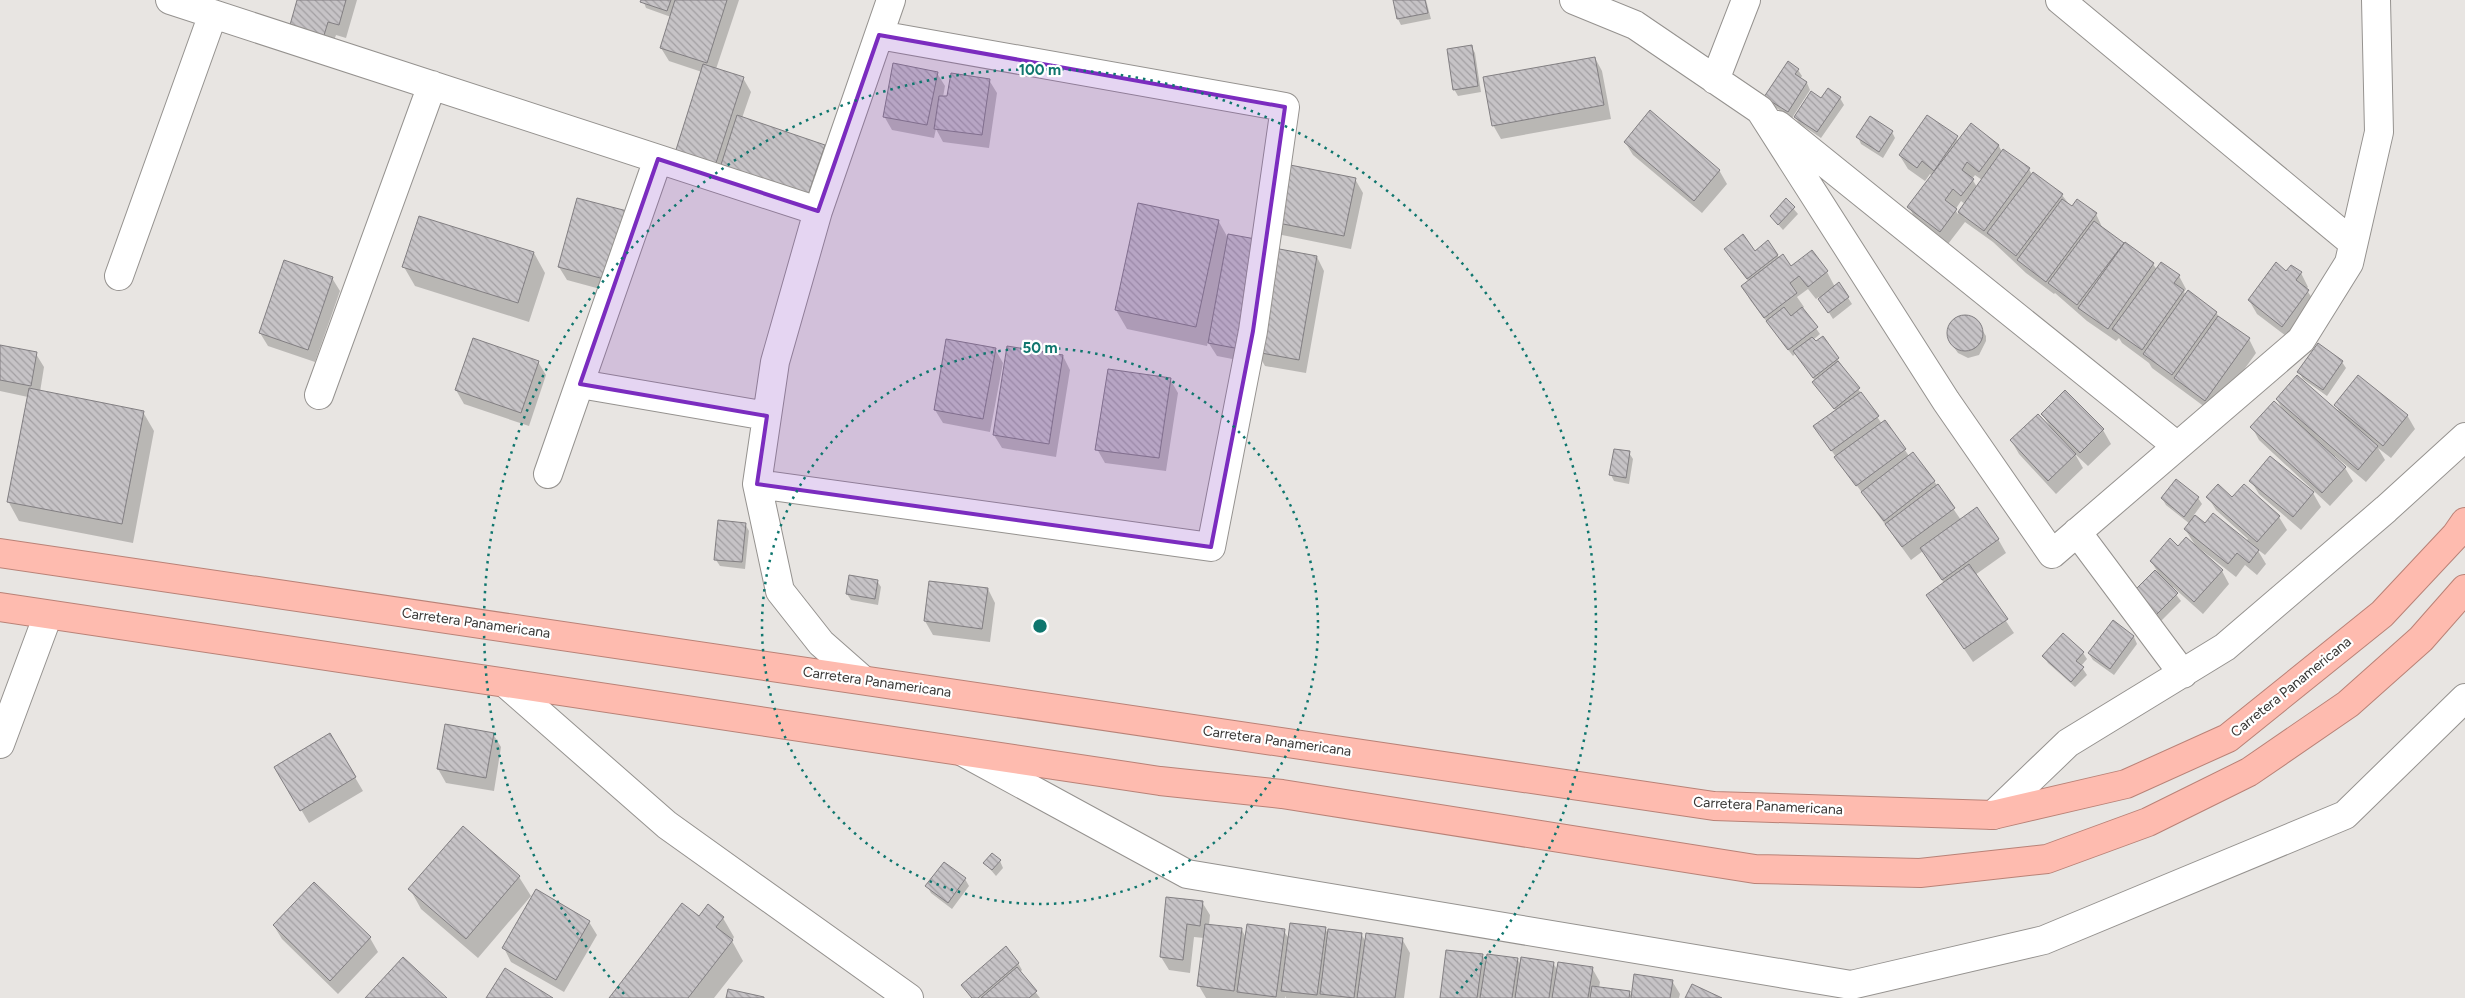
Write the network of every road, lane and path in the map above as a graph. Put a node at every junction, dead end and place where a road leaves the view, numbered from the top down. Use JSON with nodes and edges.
{"nodes":[{"id":1,"x":170,"y":0,"type":"edge"},
{"id":2,"x":891,"y":0,"type":"edge"},
{"id":3,"x":1574,"y":0,"type":"edge"},
{"id":4,"x":1746,"y":0,"type":"edge"},
{"id":5,"x":2060,"y":0,"type":"edge"},
{"id":6,"x":2376,"y":0,"type":"edge"},
{"id":7,"x":212,"y":14,"type":"junction"},
{"id":8,"x":879,"y":35,"type":"junction"},
{"id":9,"x":1715,"y":80,"type":"junction"},
{"id":10,"x":432,"y":85,"type":"junction"},
{"id":11,"x":1760,"y":110,"type":"junction"},
{"id":12,"x":658,"y":159,"type":"junction"},
{"id":13,"x":818,"y":211,"type":"junction"},
{"id":14,"x":2354,"y":243,"type":"junction"},
{"id":15,"x":119,"y":276,"type":"dead end"},
{"id":16,"x":580,"y":384,"type":"junction"},
{"id":17,"x":319,"y":395,"type":"dead end"},
{"id":18,"x":767,"y":416,"type":"junction"},
{"id":19,"x":2465,"y":437,"type":"edge"},
{"id":20,"x":2177,"y":446,"type":"junction"},
{"id":21,"x":548,"y":474,"type":"dead end"},
{"id":22,"x":757,"y":484,"type":"junction"},
{"id":23,"x":2465,"y":522,"type":"edge"},
{"id":24,"x":2077,"y":532,"type":"junction"},
{"id":25,"x":0,"y":553,"type":"edge"},
{"id":26,"x":2465,"y":589,"type":"edge"},
{"id":27,"x":0,"y":608,"type":"edge"},
{"id":28,"x":48,"y":614,"type":"junction"},
{"id":29,"x":2183,"y":674,"type":"junction"},
{"id":30,"x":863,"y":680,"type":"junction"},
{"id":31,"x":505,"y":683,"type":"junction"},
{"id":32,"x":2465,"y":698,"type":"edge"},
{"id":33,"x":0,"y":744,"type":"edge"},
{"id":34,"x":962,"y":752,"type":"junction"},
{"id":35,"x":1993,"y":815,"type":"junction"},
{"id":36,"x":1852,"y":992,"type":"edge"},
{"id":37,"x":909,"y":998,"type":"edge"}],
"edges":[{"from":1,"to":7,"type":"street"},
{"from":2,"to":8,"type":"street"},
{"from":3,"to":9,"type":"street"},
{"from":4,"to":9,"type":"street"},
{"from":5,"to":14,"type":"street"},
{"from":6,"to":14,"type":"street"},
{"from":7,"to":10,"type":"street"},
{"from":7,"to":15,"type":"street"},
{"from":8,"to":13,"type":"street"},
{"from":8,"to":22,"type":"street"},
{"from":9,"to":11,"type":"street"},
{"from":10,"to":12,"type":"street"},
{"from":10,"to":17,"type":"street"},
{"from":11,"to":20,"type":"street"},
{"from":11,"to":24,"type":"street"},
{"from":12,"to":13,"type":"street"},
{"from":12,"to":16,"type":"street"},
{"from":13,"to":18,"type":"street"},
{"from":14,"to":20,"type":"street"},
{"from":16,"to":18,"type":"street"},
{"from":16,"to":21,"type":"street"},
{"from":18,"to":22,"type":"street"},
{"from":19,"to":29,"type":"street"},
{"from":20,"to":24,"type":"street"},
{"from":22,"to":30,"type":"street"},
{"from":23,"to":35,"type":"highway","name":"Carretera Panamericana"},
{"from":24,"to":29,"type":"street"},
{"from":25,"to":30,"type":"highway","name":"Carretera Panamericana"},
{"from":26,"to":34,"type":"highway"},
{"from":27,"to":28,"type":"highway"},
{"from":28,"to":31,"type":"highway"},
{"from":28,"to":33,"type":"street"},
{"from":29,"to":35,"type":"street"},
{"from":30,"to":35,"type":"highway","name":"Carretera Panamericana"},
{"from":31,"to":34,"type":"highway"},
{"from":31,"to":37,"type":"street"},
{"from":32,"to":36,"type":"street"},
{"from":34,"to":36,"type":"street"}]}
